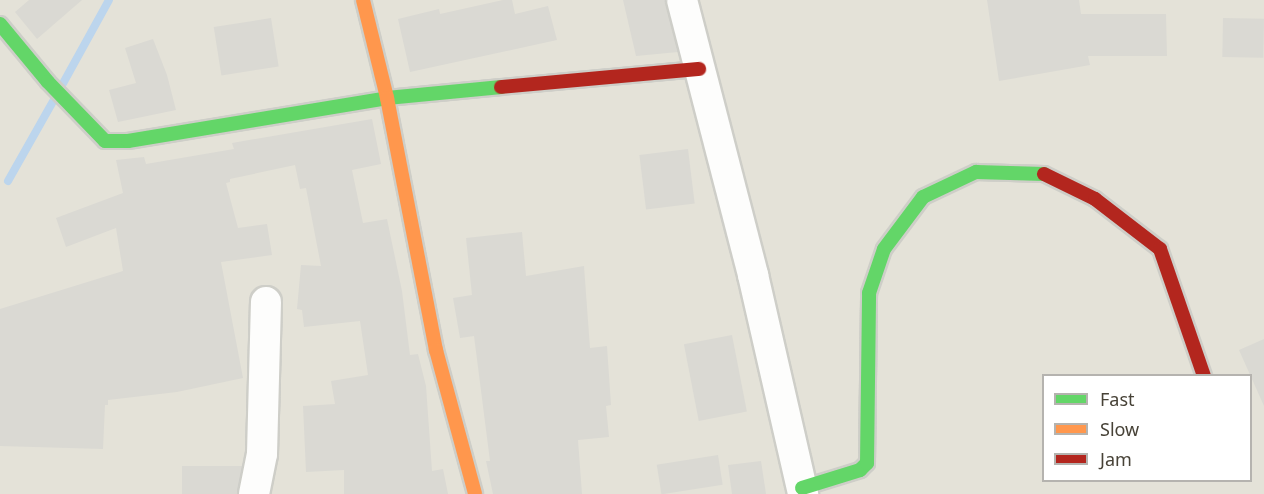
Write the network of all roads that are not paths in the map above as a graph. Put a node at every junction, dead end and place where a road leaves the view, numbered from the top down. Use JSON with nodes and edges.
{"nodes":[{"id":1,"x":363,"y":0,"type":"edge"},
{"id":2,"x":681,"y":0,"type":"edge"},
{"id":3,"x":0,"y":24,"type":"edge"},
{"id":4,"x":699,"y":69,"type":"junction"},
{"id":5,"x":387,"y":98,"type":"junction"},
{"id":6,"x":266,"y":302,"type":"dead end"},
{"id":7,"x":1204,"y":374,"type":"edge"},
{"id":8,"x":802,"y":491,"type":"edge"},
{"id":9,"x":254,"y":494,"type":"edge"},
{"id":10,"x":475,"y":494,"type":"edge"}],
"edges":[{"from":1,"to":5,"type":"street"},
{"from":2,"to":4,"type":"street"},
{"from":3,"to":5,"type":"street"},
{"from":4,"to":5,"type":"street"},
{"from":4,"to":8,"type":"street"},
{"from":5,"to":10,"type":"street"},
{"from":6,"to":9,"type":"street"},
{"from":7,"to":8,"type":"street"}]}
